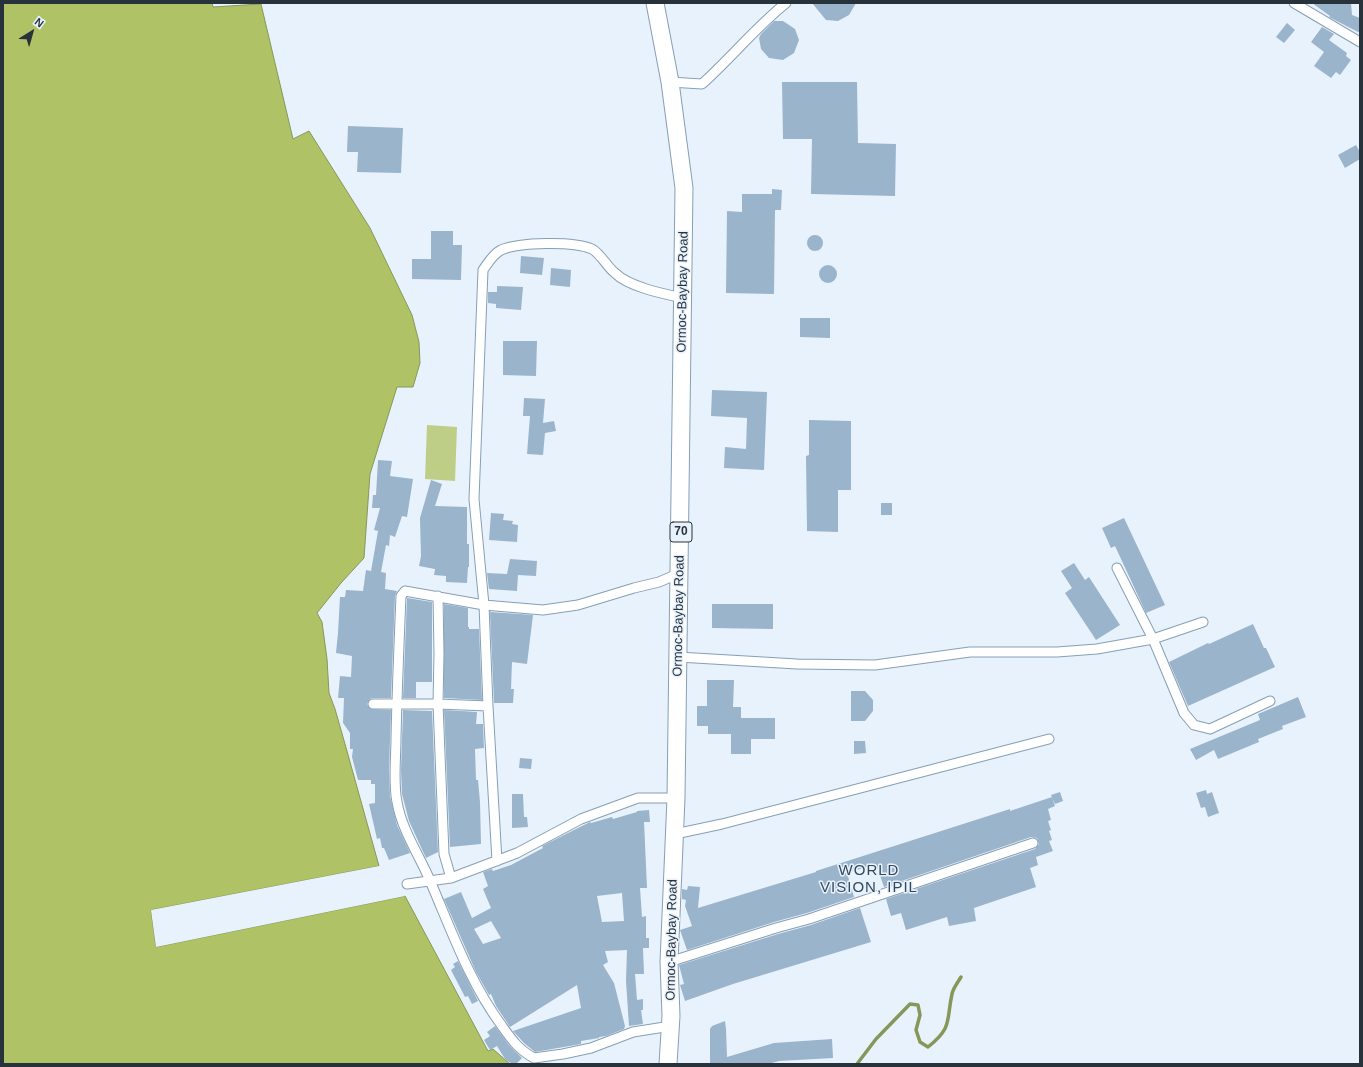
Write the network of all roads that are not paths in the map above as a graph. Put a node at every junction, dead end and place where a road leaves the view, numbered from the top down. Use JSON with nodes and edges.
{"nodes":[{"id":1,"x":655,"y":3,"type":"edge"},
{"id":2,"x":786,"y":3,"type":"edge"},
{"id":3,"x":1294,"y":3,"type":"edge"},
{"id":4,"x":1360,"y":42,"type":"edge"},
{"id":5,"x":670,"y":82,"type":"junction"},
{"id":6,"x":683,"y":298,"type":"junction"},
{"id":7,"x":1117,"y":568,"type":"dead end"},
{"id":8,"x":680,"y":573,"type":"junction"},
{"id":9,"x":438,"y":596,"type":"junction"},
{"id":10,"x":484,"y":605,"type":"junction"},
{"id":11,"x":1203,"y":622,"type":"dead end"},
{"id":12,"x":1152,"y":639,"type":"junction"},
{"id":13,"x":678,"y":657,"type":"junction"},
{"id":14,"x":1270,"y":701,"type":"dead end"},
{"id":15,"x":373,"y":704,"type":"dead end"},
{"id":16,"x":438,"y":704,"type":"junction"},
{"id":17,"x":397,"y":705,"type":"junction"},
{"id":18,"x":488,"y":706,"type":"junction"},
{"id":19,"x":1049,"y":739,"type":"dead end"},
{"id":20,"x":676,"y":798,"type":"junction"},
{"id":21,"x":676,"y":834,"type":"junction"},
{"id":22,"x":1033,"y":843,"type":"dead end"},
{"id":23,"x":497,"y":861,"type":"junction"},
{"id":24,"x":451,"y":878,"type":"junction"},
{"id":25,"x":430,"y":881,"type":"junction"},
{"id":26,"x":407,"y":884,"type":"dead end"},
{"id":27,"x":670,"y":962,"type":"junction"},
{"id":28,"x":671,"y":1026,"type":"junction"},
{"id":29,"x":668,"y":1064,"type":"edge"}],
"edges":[{"from":1,"to":5,"type":"highway","name":"Ormoc-Baybay Road","number":"70"},
{"from":2,"to":5,"type":"street"},
{"from":3,"to":4,"type":"street"},
{"from":5,"to":6,"type":"highway","name":"Ormoc-Baybay Road","number":"70"},
{"from":6,"to":8,"type":"highway","name":"Ormoc-Baybay Road","number":"70"},
{"from":6,"to":10,"type":"street"},
{"from":7,"to":12,"type":"street"},
{"from":8,"to":10,"type":"street"},
{"from":8,"to":13,"type":"highway","name":"Ormoc-Baybay Road","number":"70"},
{"from":9,"to":10,"type":"street"},
{"from":9,"to":16,"type":"street"},
{"from":9,"to":17,"type":"street"},
{"from":10,"to":18,"type":"street"},
{"from":11,"to":12,"type":"street"},
{"from":12,"to":13,"type":"street"},
{"from":12,"to":14,"type":"street"},
{"from":13,"to":20,"type":"highway","name":"Ormoc-Baybay Road","number":"70"},
{"from":15,"to":17,"type":"street"},
{"from":16,"to":17,"type":"street"},
{"from":16,"to":18,"type":"street"},
{"from":16,"to":24,"type":"street"},
{"from":17,"to":25,"type":"street"},
{"from":18,"to":23,"type":"street"},
{"from":19,"to":21,"type":"street"},
{"from":20,"to":21,"type":"highway","name":"Ormoc-Baybay Road","number":"70"},
{"from":20,"to":23,"type":"street"},
{"from":21,"to":27,"type":"highway","name":"Ormoc-Baybay Road","number":"70"},
{"from":22,"to":27,"type":"street"},
{"from":23,"to":24,"type":"street"},
{"from":24,"to":25,"type":"street"},
{"from":25,"to":26,"type":"street"},
{"from":25,"to":28,"type":"street"},
{"from":27,"to":28,"type":"highway","name":"Ormoc-Baybay Road","number":"70"},
{"from":28,"to":29,"type":"highway","name":"Ormoc-Baybay Road","number":"70"}]}
